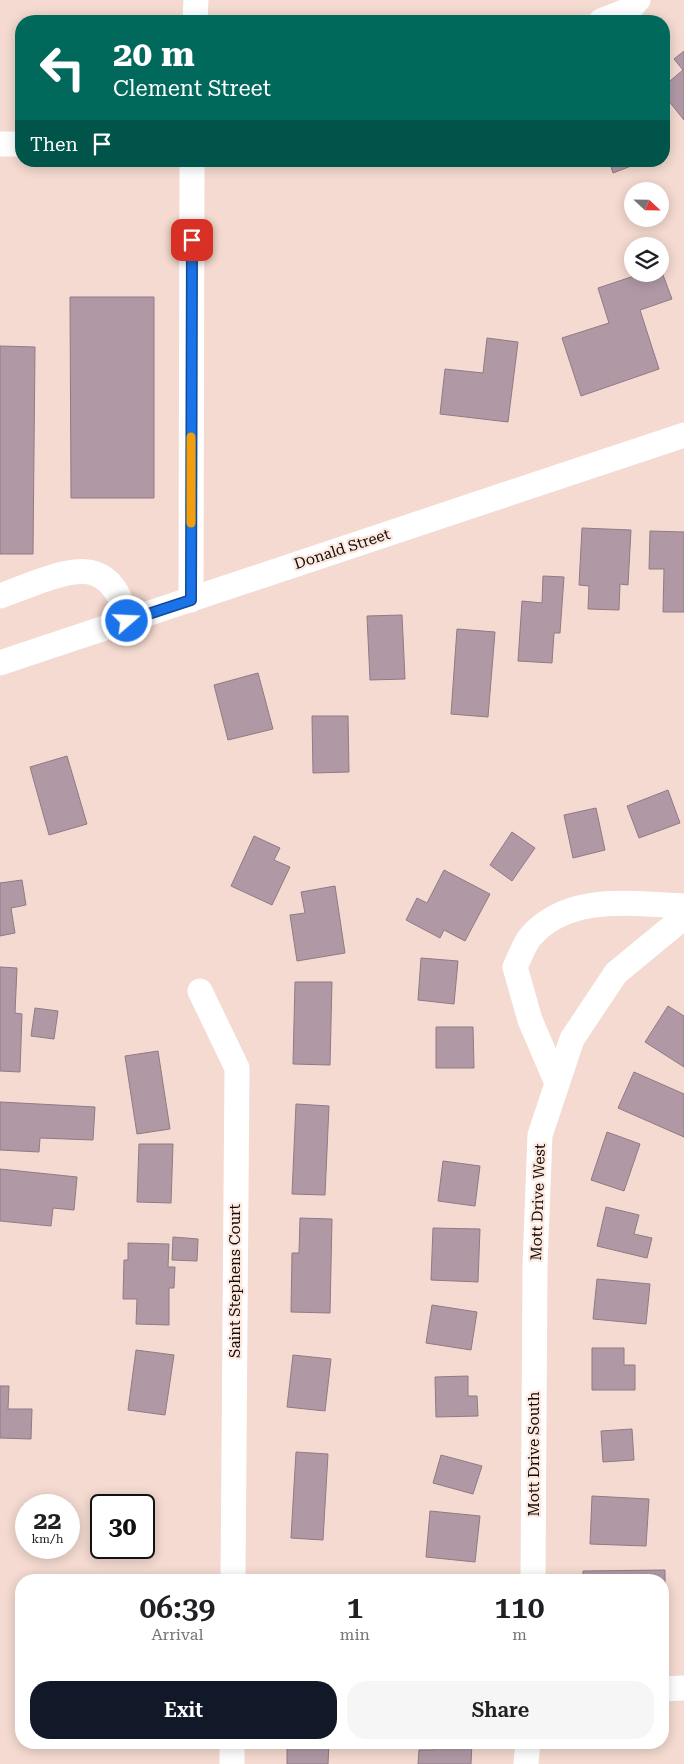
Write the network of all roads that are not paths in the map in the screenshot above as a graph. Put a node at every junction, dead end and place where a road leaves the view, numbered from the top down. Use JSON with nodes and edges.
{"nodes":[{"id":1,"x":196,"y":0,"type":"edge"},
{"id":2,"x":638,"y":0,"type":"edge"},
{"id":3,"x":195,"y":15,"type":"edge"},
{"id":4,"x":616,"y":15,"type":"edge"},
{"id":5,"x":0,"y":144,"type":"edge"},
{"id":6,"x":15,"y":144,"type":"edge"},
{"id":7,"x":192,"y":167,"type":"edge"},
{"id":8,"x":684,"y":435,"type":"edge"},
{"id":9,"x":0,"y":596,"type":"edge"},
{"id":10,"x":191,"y":600,"type":"junction"},
{"id":11,"x":127,"y":621,"type":"junction"},
{"id":12,"x":0,"y":663,"type":"edge"},
{"id":13,"x":684,"y":906,"type":"edge"},
{"id":14,"x":684,"y":917,"type":"edge"},
{"id":15,"x":200,"y":991,"type":"dead end"},
{"id":16,"x":558,"y":1083,"type":"junction"},
{"id":17,"x":535,"y":1328,"type":"joint"},
{"id":18,"x":233,"y":1574,"type":"edge"},
{"id":19,"x":534,"y":1574,"type":"edge"},
{"id":20,"x":684,"y":1688,"type":"edge"},
{"id":21,"x":669,"y":1689,"type":"edge"},
{"id":22,"x":232,"y":1749,"type":"edge"},
{"id":23,"x":527,"y":1749,"type":"edge"},
{"id":24,"x":232,"y":1764,"type":"edge"},
{"id":25,"x":526,"y":1764,"type":"edge"}],
"edges":[{"from":1,"to":3,"type":"street"},
{"from":2,"to":4,"type":"street"},
{"from":5,"to":6,"type":"street"},
{"from":7,"to":10,"type":"street"},
{"from":8,"to":10,"type":"street","name":"Donald Street"},
{"from":9,"to":11,"type":"street"},
{"from":10,"to":11,"type":"street","name":"Donald Street"},
{"from":11,"to":12,"type":"street","name":"Donald Street"},
{"from":13,"to":16,"type":"street"},
{"from":14,"to":16,"type":"street","name":"Mott Drive West"},
{"from":15,"to":18,"type":"street","name":"Saint Stephens Court"},
{"from":16,"to":17,"type":"street","name":"Mott Drive West"},
{"from":17,"to":19,"type":"street","name":"Mott Drive South"},
{"from":20,"to":21,"type":"street"},
{"from":22,"to":24,"type":"street"},
{"from":23,"to":25,"type":"street"}]}
